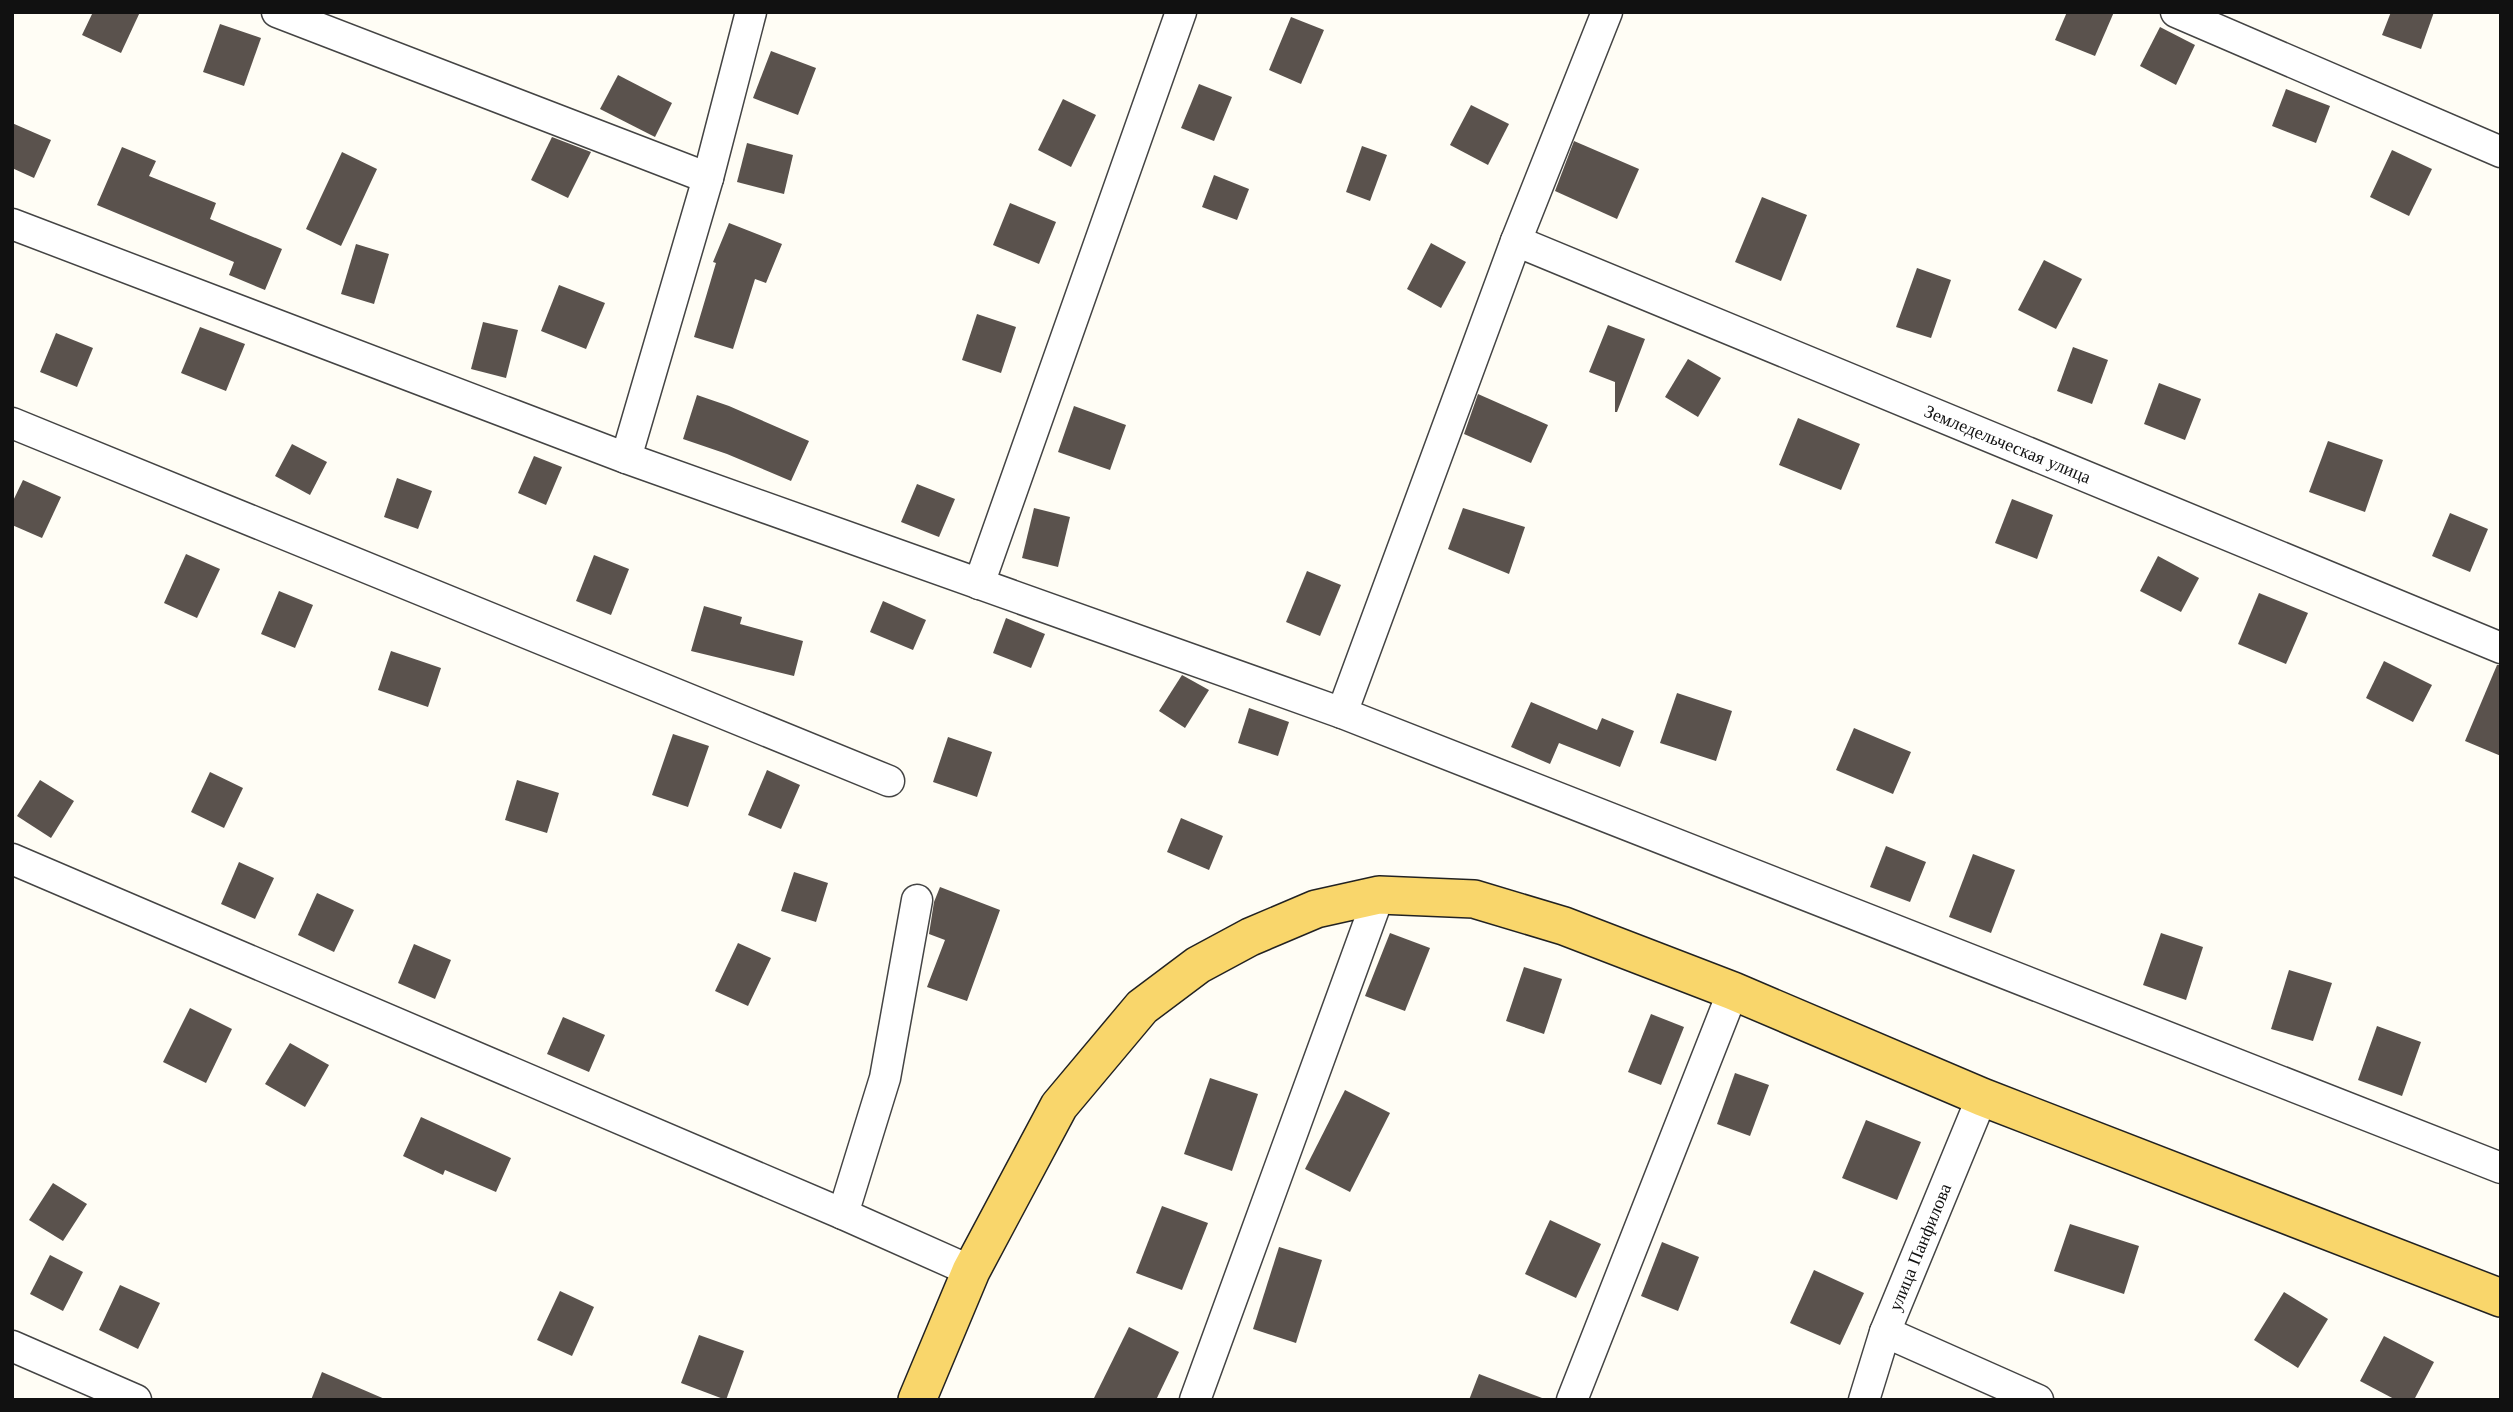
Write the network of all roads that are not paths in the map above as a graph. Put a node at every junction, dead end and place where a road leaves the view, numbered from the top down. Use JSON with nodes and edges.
{"nodes":[{"id":1,"x":277,"y":12,"type":"edge"},
{"id":2,"x":751,"y":12,"type":"edge"},
{"id":3,"x":1181,"y":12,"type":"edge"},
{"id":4,"x":1607,"y":12,"type":"edge"},
{"id":5,"x":2176,"y":12,"type":"edge"},
{"id":6,"x":2501,"y":152,"type":"edge"},
{"id":7,"x":708,"y":178,"type":"junction"},
{"id":8,"x":12,"y":224,"type":"edge"},
{"id":9,"x":1516,"y":241,"type":"junction"},
{"id":10,"x":12,"y":423,"type":"edge"},
{"id":11,"x":626,"y":458,"type":"junction"},
{"id":12,"x":979,"y":584,"type":"junction"},
{"id":13,"x":2501,"y":648,"type":"edge"},
{"id":14,"x":1342,"y":713,"type":"junction"},
{"id":15,"x":889,"y":781,"type":"dead end"},
{"id":16,"x":12,"y":859,"type":"edge"},
{"id":17,"x":1379,"y":895,"type":"junction"},
{"id":18,"x":917,"y":900,"type":"dead end"},
{"id":19,"x":1733,"y":991,"type":"junction"},
{"id":20,"x":1982,"y":1097,"type":"junction"},
{"id":21,"x":2501,"y":1168,"type":"edge"},
{"id":22,"x":843,"y":1214,"type":"junction"},
{"id":23,"x":971,"y":1271,"type":"junction"},
{"id":24,"x":2501,"y":1298,"type":"edge"},
{"id":25,"x":1885,"y":1332,"type":"junction"},
{"id":26,"x":12,"y":1346,"type":"edge"},
{"id":27,"x":136,"y":1400,"type":"edge"},
{"id":28,"x":917,"y":1400,"type":"edge"},
{"id":29,"x":1195,"y":1400,"type":"edge"},
{"id":30,"x":1572,"y":1400,"type":"edge"},
{"id":31,"x":1864,"y":1400,"type":"edge"},
{"id":32,"x":2038,"y":1400,"type":"edge"}],
"edges":[{"from":1,"to":7,"type":"street"},
{"from":2,"to":7,"type":"street"},
{"from":3,"to":12,"type":"street"},
{"from":4,"to":9,"type":"street"},
{"from":5,"to":6,"type":"street"},
{"from":7,"to":11,"type":"street"},
{"from":8,"to":11,"type":"street"},
{"from":9,"to":13,"type":"street","name":"Земледельческая улица"},
{"from":9,"to":14,"type":"street"},
{"from":10,"to":15,"type":"street"},
{"from":11,"to":12,"type":"street"},
{"from":12,"to":14,"type":"street"},
{"from":14,"to":21,"type":"street"},
{"from":16,"to":22,"type":"street"},
{"from":17,"to":19,"type":"main road"},
{"from":17,"to":23,"type":"main road"},
{"from":17,"to":29,"type":"street"},
{"from":18,"to":22,"type":"street"},
{"from":19,"to":20,"type":"main road"},
{"from":19,"to":30,"type":"street"},
{"from":20,"to":24,"type":"main road"},
{"from":20,"to":25,"type":"street","name":"улица Панфилова"},
{"from":22,"to":23,"type":"street"},
{"from":23,"to":28,"type":"main road"},
{"from":25,"to":31,"type":"street","name":"улица Панфилова"},
{"from":25,"to":32,"type":"street"},
{"from":26,"to":27,"type":"street"}]}
